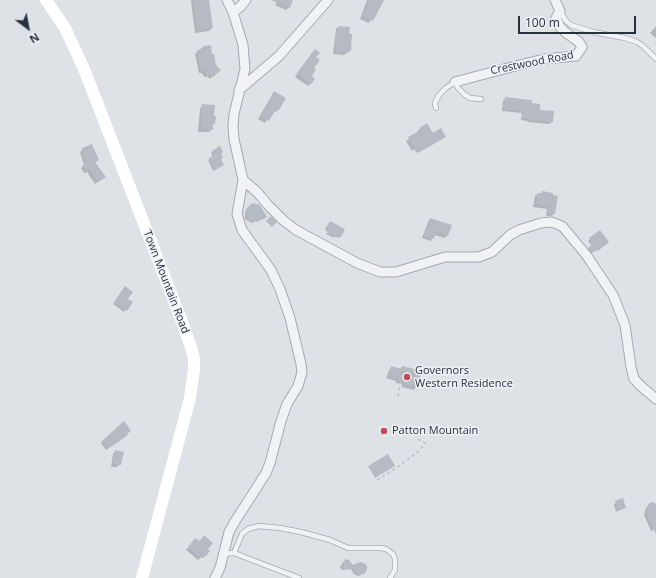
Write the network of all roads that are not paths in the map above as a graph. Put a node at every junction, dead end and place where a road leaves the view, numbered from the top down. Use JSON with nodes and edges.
{"nodes":[{"id":1,"x":46,"y":0,"type":"edge"},
{"id":2,"x":227,"y":0,"type":"edge"},
{"id":3,"x":246,"y":0,"type":"edge"},
{"id":4,"x":328,"y":0,"type":"edge"},
{"id":5,"x":558,"y":1,"type":"edge"},
{"id":6,"x":560,"y":11,"type":"junction"},
{"id":7,"x":232,"y":12,"type":"junction"},
{"id":8,"x":656,"y":59,"type":"edge"},
{"id":9,"x":455,"y":82,"type":"junction"},
{"id":10,"x":240,"y":90,"type":"junction"},
{"id":11,"x":481,"y":99,"type":"dead end"},
{"id":12,"x":436,"y":108,"type":"dead end"},
{"id":13,"x":243,"y":180,"type":"junction"},
{"id":14,"x":656,"y":399,"type":"edge"},
{"id":15,"x":234,"y":553,"type":"junction"},
{"id":16,"x":224,"y":554,"type":"junction"},
{"id":17,"x":142,"y":578,"type":"edge"},
{"id":18,"x":215,"y":578,"type":"edge"},
{"id":19,"x":299,"y":578,"type":"edge"},
{"id":20,"x":390,"y":578,"type":"edge"}],
"edges":[{"from":1,"to":17,"type":"main road","name":"Town Mountain Road"},
{"from":2,"to":7,"type":"street"},
{"from":3,"to":7,"type":"street"},
{"from":4,"to":10,"type":"street"},
{"from":5,"to":6,"type":"street","name":"Crestwood Road"},
{"from":6,"to":8,"type":"lane","name":"Crestwood Road"},
{"from":6,"to":9,"type":"street","name":"Crestwood Road"},
{"from":7,"to":10,"type":"street"},
{"from":9,"to":11,"type":"lane"},
{"from":9,"to":12,"type":"lane"},
{"from":10,"to":13,"type":"street"},
{"from":13,"to":14,"type":"street"},
{"from":13,"to":16,"type":"street"},
{"from":15,"to":16,"type":"lane"},
{"from":15,"to":19,"type":"lane"},
{"from":15,"to":20,"type":"lane"},
{"from":16,"to":18,"type":"street"}]}
